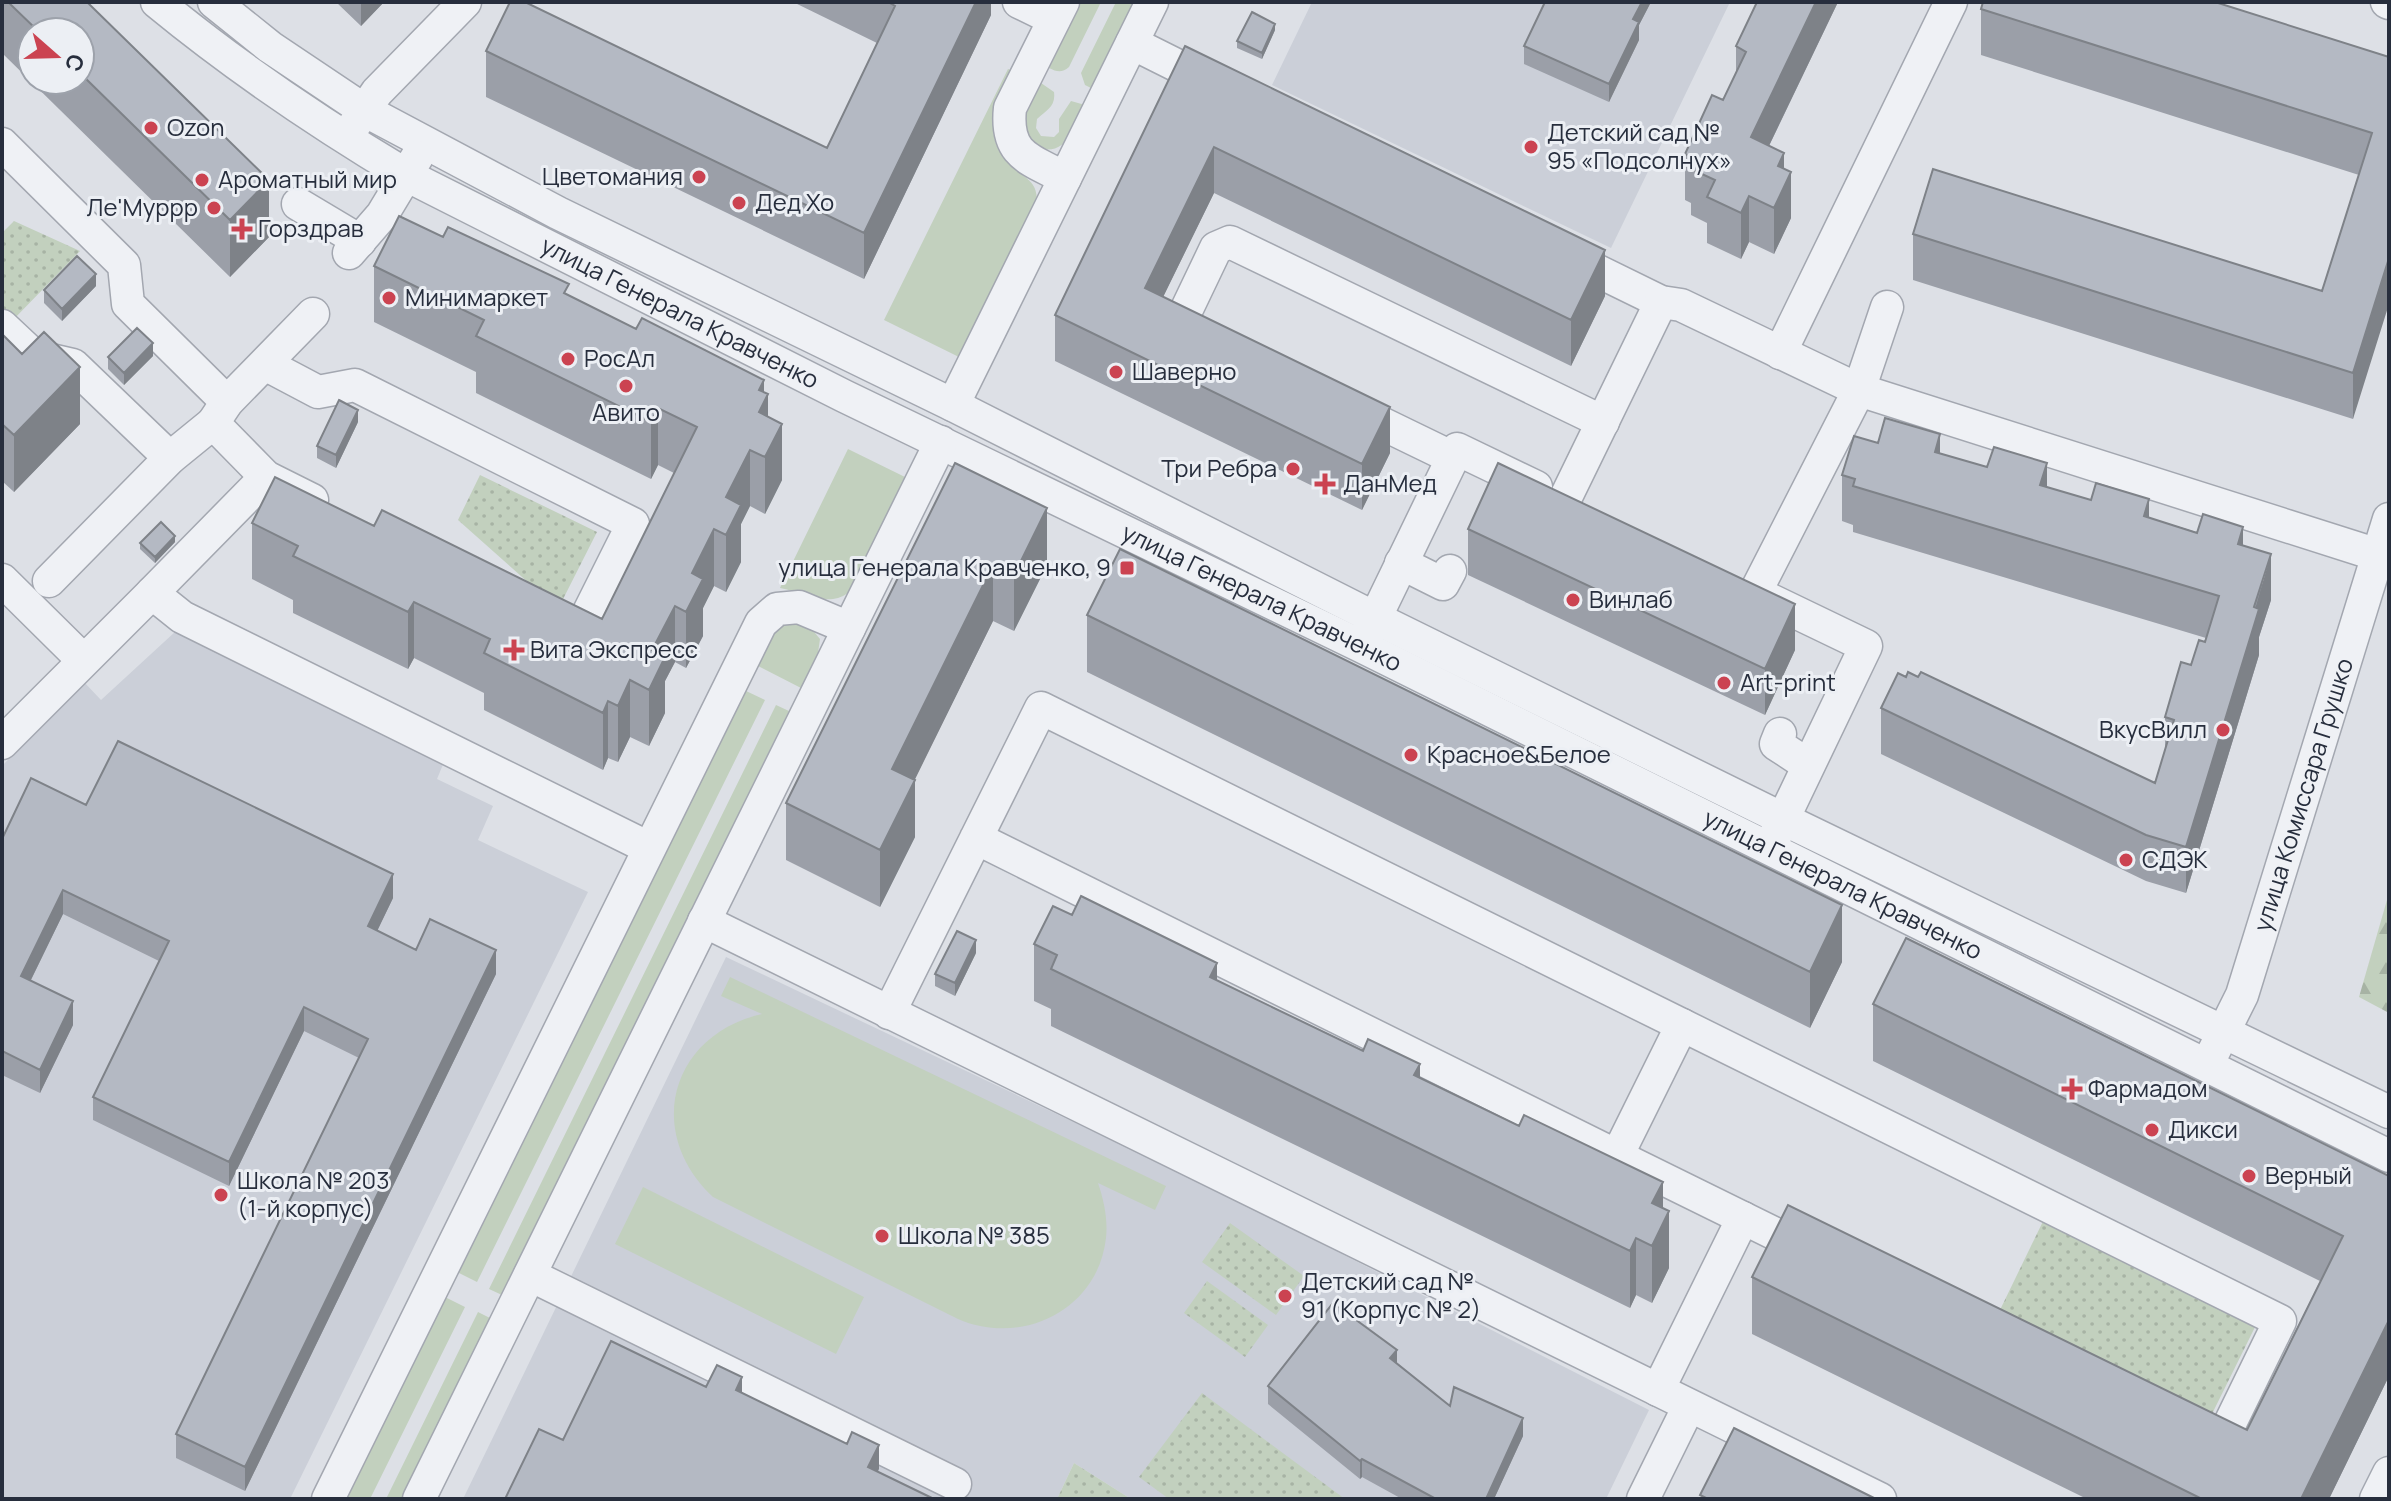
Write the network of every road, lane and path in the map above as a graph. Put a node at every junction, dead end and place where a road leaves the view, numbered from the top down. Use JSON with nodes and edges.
{"nodes":[{"id":1,"x":157,"y":2,"type":"edge"},
{"id":2,"x":214,"y":2,"type":"edge"},
{"id":3,"x":465,"y":2,"type":"edge"},
{"id":4,"x":1019,"y":2,"type":"edge"},
{"id":5,"x":1152,"y":2,"type":"edge"},
{"id":6,"x":1951,"y":2,"type":"edge"},
{"id":7,"x":1059,"y":11,"type":"edge"},
{"id":8,"x":1132,"y":43,"type":"junction"},
{"id":9,"x":1239,"y":95,"type":"edge"},
{"id":10,"x":364,"y":110,"type":"junction"},
{"id":11,"x":345,"y":139,"type":"junction"},
{"id":12,"x":2,"y":144,"type":"edge"},
{"id":13,"x":425,"y":144,"type":"junction"},
{"id":14,"x":406,"y":175,"type":"junction"},
{"id":15,"x":1065,"y":178,"type":"junction"},
{"id":16,"x":298,"y":204,"type":"dead end"},
{"id":17,"x":1533,"y":238,"type":"edge"},
{"id":18,"x":1661,"y":302,"type":"junction"},
{"id":19,"x":1887,"y":307,"type":"dead end"},
{"id":20,"x":313,"y":314,"type":"dead end"},
{"id":21,"x":2,"y":326,"type":"edge"},
{"id":22,"x":1234,"y":352,"type":"edge"},
{"id":23,"x":1780,"y":353,"type":"junction"},
{"id":24,"x":265,"y":364,"type":"junction"},
{"id":25,"x":1859,"y":390,"type":"junction"},
{"id":26,"x":1330,"y":398,"type":"edge"},
{"id":27,"x":953,"y":405,"type":"junction"},
{"id":28,"x":220,"y":412,"type":"junction"},
{"id":29,"x":1603,"y":422,"type":"junction"},
{"id":30,"x":941,"y":442,"type":"junction"},
{"id":31,"x":170,"y":458,"type":"junction"},
{"id":32,"x":1453,"y":458,"type":"junction"},
{"id":33,"x":266,"y":477,"type":"junction"},
{"id":34,"x":343,"y":515,"type":"edge"},
{"id":35,"x":2389,"y":519,"type":"edge"},
{"id":36,"x":2378,"y":555,"type":"junction"},
{"id":37,"x":1401,"y":563,"type":"junction"},
{"id":38,"x":1450,"y":571,"type":"dead end"},
{"id":39,"x":2,"y":580,"type":"edge"},
{"id":40,"x":49,"y":581,"type":"dead end"},
{"id":41,"x":152,"y":593,"type":"junction"},
{"id":42,"x":538,"y":611,"type":"edge"},
{"id":43,"x":1375,"y":618,"type":"junction"},
{"id":44,"x":849,"y":628,"type":"junction"},
{"id":45,"x":1361,"y":646,"type":"junction"},
{"id":46,"x":83,"y":660,"type":"junction"},
{"id":47,"x":1780,"y":734,"type":"dead end"},
{"id":48,"x":2,"y":743,"type":"edge"},
{"id":49,"x":1808,"y":765,"type":"junction"},
{"id":50,"x":1783,"y":819,"type":"junction"},
{"id":51,"x":976,"y":838,"type":"junction"},
{"id":52,"x":649,"y":848,"type":"junction"},
{"id":53,"x":1769,"y":848,"type":"junction"},
{"id":54,"x":704,"y":921,"type":"junction"},
{"id":55,"x":889,"y":1013,"type":"junction"},
{"id":56,"x":1682,"y":1025,"type":"junction"},
{"id":57,"x":2223,"y":1032,"type":"junction"},
{"id":58,"x":2206,"y":1067,"type":"junction"},
{"id":59,"x":2389,"y":1112,"type":"edge"},
{"id":60,"x":1617,"y":1156,"type":"junction"},
{"id":61,"x":2389,"y":1156,"type":"edge"},
{"id":62,"x":1743,"y":1218,"type":"junction"},
{"id":63,"x":1843,"y":1268,"type":"edge"},
{"id":64,"x":530,"y":1275,"type":"junction"},
{"id":65,"x":1658,"y":1390,"type":"junction"},
{"id":66,"x":1689,"y":1406,"type":"junction"},
{"id":67,"x":2173,"y":1431,"type":"edge"},
{"id":68,"x":2389,"y":1473,"type":"edge"},
{"id":69,"x":955,"y":1484,"type":"dead end"},
{"id":70,"x":328,"y":1499,"type":"edge"},
{"id":71,"x":419,"y":1499,"type":"edge"},
{"id":72,"x":1643,"y":1499,"type":"edge"},
{"id":73,"x":1880,"y":1499,"type":"edge"},
{"id":74,"x":2376,"y":1499,"type":"edge"}],
"edges":[{"from":1,"to":11,"type":"street","name":"улица Генерала Кравченко"},
{"from":2,"to":10,"type":"street","name":"улица Генерала Кравченко"},
{"from":3,"to":10,"type":"street"},
{"from":4,"to":7,"type":"street"},
{"from":5,"to":8,"type":"street"},
{"from":6,"to":23,"type":"street"},
{"from":7,"to":15,"type":"street"},
{"from":8,"to":9,"type":"street"},
{"from":8,"to":15,"type":"street"},
{"from":10,"to":11,"type":"street"},
{"from":10,"to":13,"type":"street","name":"улица Генерала Кравченко"},
{"from":11,"to":14,"type":"street","name":"улица Генерала Кравченко"},
{"from":12,"to":28,"type":"street"},
{"from":13,"to":14,"type":"street"},
{"from":13,"to":27,"type":"street","name":"улица Генерала Кравченко"},
{"from":14,"to":16,"type":"street"},
{"from":14,"to":30,"type":"street","name":"улица Генерала Кравченко"},
{"from":15,"to":27,"type":"street"},
{"from":17,"to":18,"type":"street"},
{"from":18,"to":23,"type":"street"},
{"from":18,"to":29,"type":"street"},
{"from":19,"to":25,"type":"street"},
{"from":20,"to":24,"type":"street"},
{"from":21,"to":31,"type":"street"},
{"from":22,"to":29,"type":"street"},
{"from":23,"to":25,"type":"street"},
{"from":24,"to":28,"type":"street"},
{"from":24,"to":42,"type":"street"},
{"from":25,"to":36,"type":"street"},
{"from":25,"to":49,"type":"street"},
{"from":26,"to":32,"type":"street"},
{"from":27,"to":43,"type":"street","name":"улица Генерала Кравченко"},
{"from":28,"to":31,"type":"street"},
{"from":28,"to":33,"type":"street"},
{"from":29,"to":32,"type":"street"},
{"from":30,"to":44,"type":"street"},
{"from":30,"to":45,"type":"street","name":"улица Генерала Кравченко"},
{"from":31,"to":40,"type":"street"},
{"from":32,"to":37,"type":"street"},
{"from":33,"to":34,"type":"street"},
{"from":33,"to":41,"type":"street"},
{"from":35,"to":36,"type":"street","name":"улица Комиссара Грушко"},
{"from":36,"to":57,"type":"street","name":"улица Комиссара Грушко"},
{"from":37,"to":38,"type":"street"},
{"from":37,"to":43,"type":"street"},
{"from":39,"to":46,"type":"street"},
{"from":41,"to":46,"type":"street"},
{"from":41,"to":52,"type":"street"},
{"from":43,"to":45,"type":"street"},
{"from":43,"to":50,"type":"street","name":"улица Генерала Кравченко"},
{"from":44,"to":52,"type":"street"},
{"from":44,"to":54,"type":"street"},
{"from":45,"to":53,"type":"street","name":"улица Генерала Кравченко"},
{"from":46,"to":48,"type":"street"},
{"from":47,"to":49,"type":"street"},
{"from":49,"to":50,"type":"street"},
{"from":50,"to":53,"type":"street"},
{"from":50,"to":57,"type":"street","name":"улица Генерала Кравченко"},
{"from":51,"to":55,"type":"street"},
{"from":51,"to":56,"type":"street"},
{"from":51,"to":60,"type":"street"},
{"from":52,"to":70,"type":"street"},
{"from":53,"to":58,"type":"street","name":"улица Генерала Кравченко"},
{"from":54,"to":55,"type":"street"},
{"from":54,"to":64,"type":"street"},
{"from":55,"to":65,"type":"street"},
{"from":56,"to":60,"type":"street"},
{"from":56,"to":67,"type":"street"},
{"from":57,"to":58,"type":"street","name":"улица Комиссара Грушко"},
{"from":57,"to":59,"type":"street","name":"улица Генерала Кравченко"},
{"from":58,"to":61,"type":"street","name":"улица Генерала Кравченко"},
{"from":60,"to":62,"type":"street"},
{"from":62,"to":63,"type":"street"},
{"from":62,"to":65,"type":"street"},
{"from":64,"to":69,"type":"street"},
{"from":64,"to":71,"type":"street"},
{"from":65,"to":66,"type":"street"},
{"from":66,"to":72,"type":"street"},
{"from":66,"to":73,"type":"street"},
{"from":68,"to":74,"type":"street"}]}
